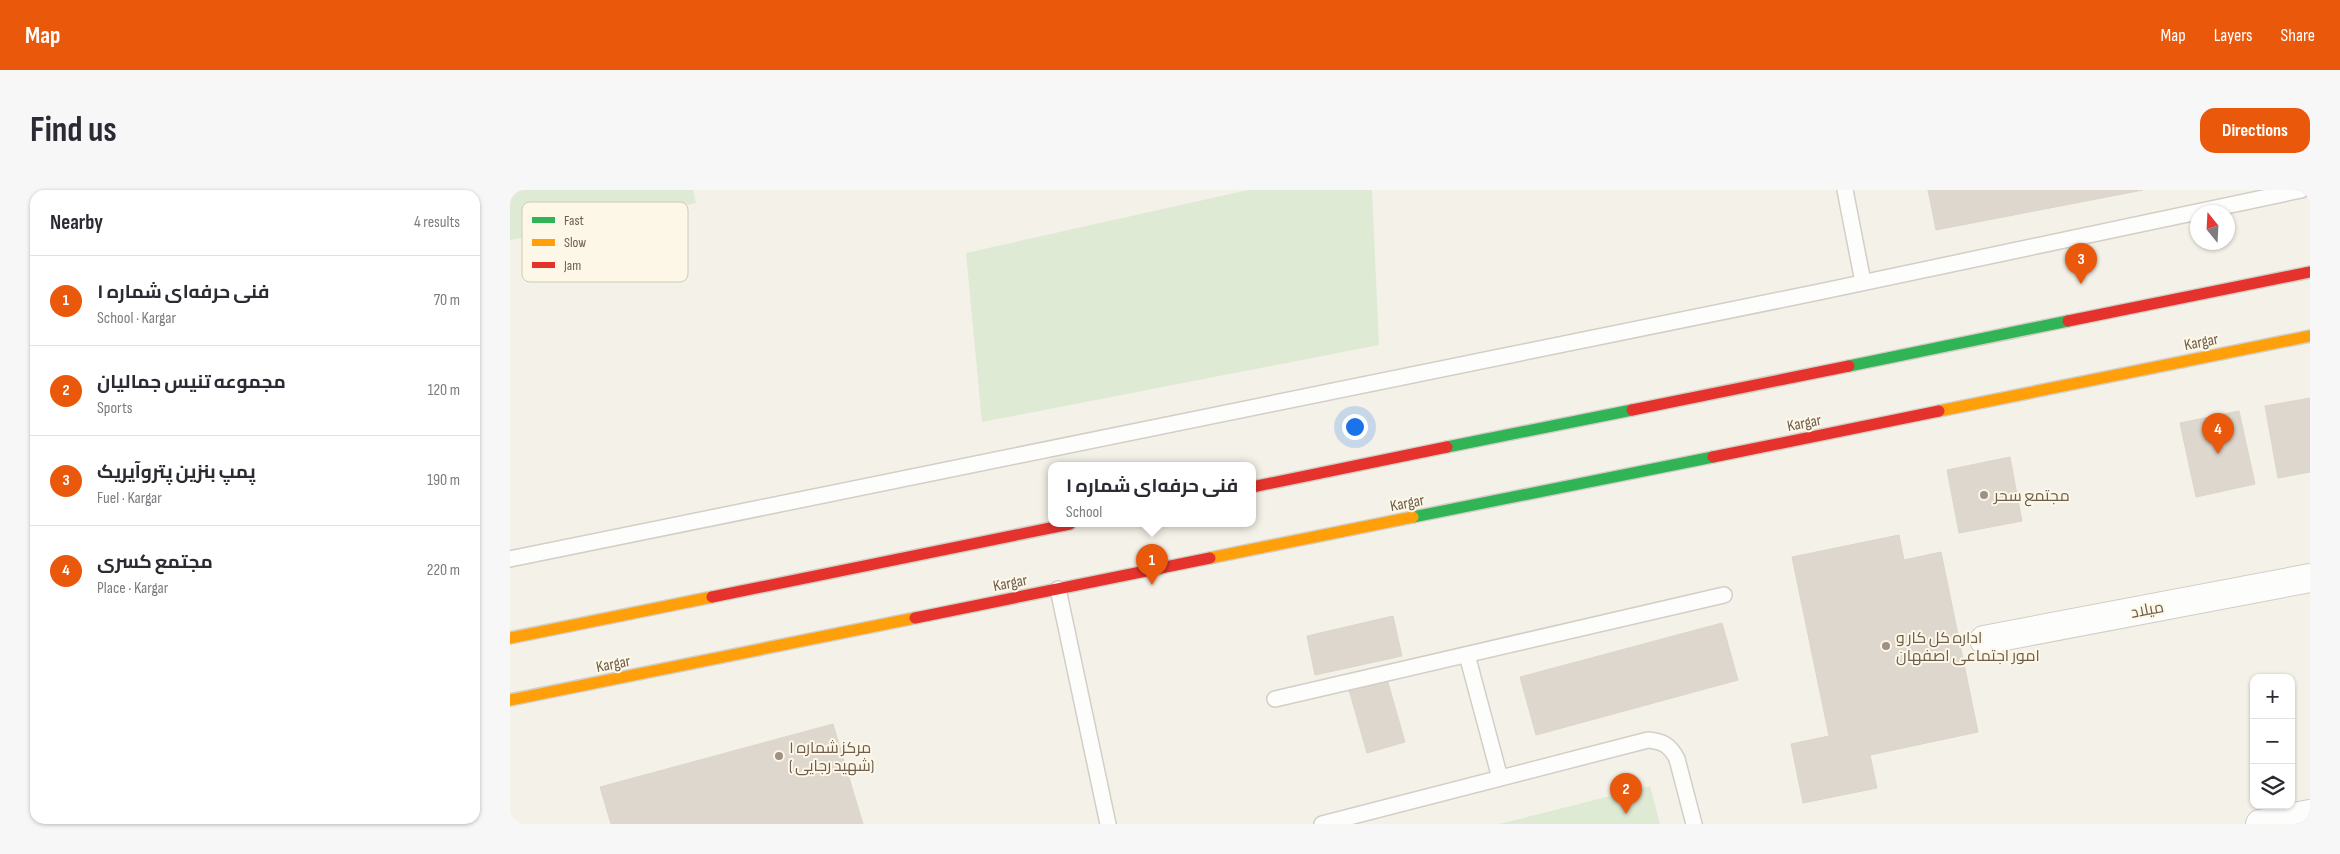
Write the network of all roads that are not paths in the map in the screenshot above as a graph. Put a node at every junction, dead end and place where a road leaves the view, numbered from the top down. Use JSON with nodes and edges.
{"nodes":[{"id":1,"x":1845,"y":190,"type":"edge"},
{"id":2,"x":2302,"y":190,"type":"edge"},
{"id":3,"x":2310,"y":272,"type":"edge"},
{"id":4,"x":1863,"y":282,"type":"junction"},
{"id":5,"x":2310,"y":336,"type":"edge"},
{"id":6,"x":1256,"y":486,"type":"edge"},
{"id":7,"x":1055,"y":527,"type":"edge"},
{"id":8,"x":510,"y":559,"type":"edge"},
{"id":9,"x":2310,"y":578,"type":"edge"},
{"id":10,"x":1058,"y":589,"type":"junction"},
{"id":11,"x":1724,"y":595,"type":"dead end"},
{"id":12,"x":510,"y":638,"type":"edge"},
{"id":13,"x":1984,"y":640,"type":"dead end"},
{"id":14,"x":1467,"y":655,"type":"junction"},
{"id":15,"x":1276,"y":699,"type":"dead end"},
{"id":16,"x":510,"y":700,"type":"edge"},
{"id":17,"x":1500,"y":778,"type":"junction"},
{"id":18,"x":2310,"y":814,"type":"edge"},
{"id":19,"x":1108,"y":824,"type":"edge"},
{"id":20,"x":1322,"y":824,"type":"edge"},
{"id":21,"x":1694,"y":824,"type":"edge"},
{"id":22,"x":2260,"y":824,"type":"edge"}],
"edges":[{"from":1,"to":4,"type":"lane"},
{"from":2,"to":4,"type":"lane"},
{"from":3,"to":6,"type":"main road"},
{"from":4,"to":8,"type":"lane"},
{"from":5,"to":10,"type":"main road","name":"Kargar"},
{"from":7,"to":12,"type":"main road"},
{"from":9,"to":13,"type":"street","name":"میلاد"},
{"from":10,"to":16,"type":"main road","name":"Kargar"},
{"from":10,"to":19,"type":"lane"},
{"from":11,"to":14,"type":"lane"},
{"from":14,"to":15,"type":"lane"},
{"from":14,"to":17,"type":"lane"},
{"from":17,"to":20,"type":"lane"},
{"from":17,"to":21,"type":"lane"},
{"from":18,"to":22,"type":"street"}]}
